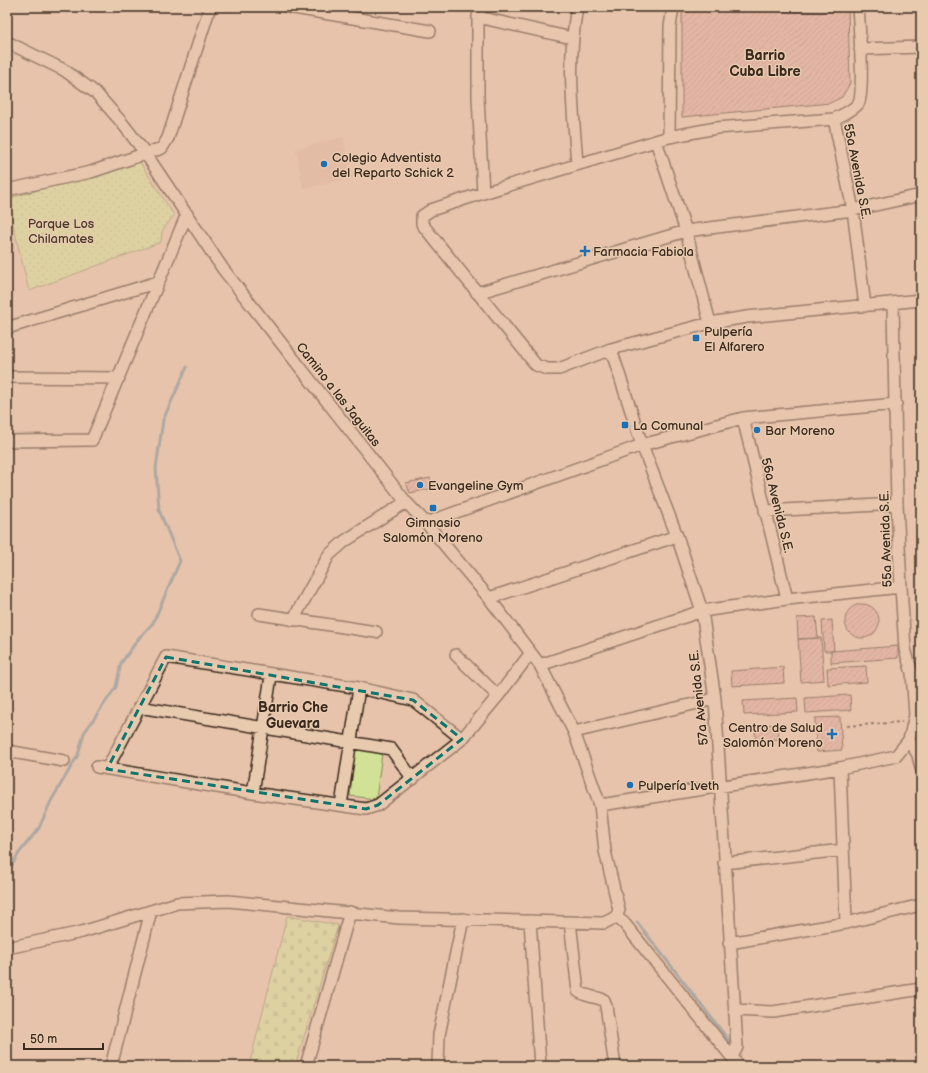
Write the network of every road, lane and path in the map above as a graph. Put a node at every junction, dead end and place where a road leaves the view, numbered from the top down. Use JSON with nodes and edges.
{"nodes":[{"id":1,"x":210,"y":7,"type":"edge"},
{"id":2,"x":288,"y":7,"type":"edge"},
{"id":3,"x":577,"y":7,"type":"edge"},
{"id":4,"x":673,"y":7,"type":"edge"},
{"id":5,"x":858,"y":7,"type":"edge"},
{"id":6,"x":479,"y":12,"type":"edge"},
{"id":7,"x":430,"y":31,"type":"dead end"},
{"id":8,"x":572,"y":38,"type":"junction"},
{"id":9,"x":7,"y":42,"type":"edge"},
{"id":10,"x":921,"y":47,"type":"edge"},
{"id":11,"x":860,"y":49,"type":"junction"},
{"id":12,"x":834,"y":119,"type":"junction"},
{"id":13,"x":669,"y":137,"type":"junction"},
{"id":14,"x":656,"y":141,"type":"junction"},
{"id":15,"x":146,"y":154,"type":"junction"},
{"id":16,"x":577,"y":164,"type":"junction"},
{"id":17,"x":7,"y":190,"type":"edge"},
{"id":18,"x":483,"y":192,"type":"junction"},
{"id":19,"x":921,"y":195,"type":"edge"},
{"id":20,"x":853,"y":210,"type":"junction"},
{"id":21,"x":187,"y":214,"type":"junction"},
{"id":22,"x":686,"y":231,"type":"junction"},
{"id":23,"x":158,"y":282,"type":"junction"},
{"id":24,"x":477,"y":293,"type":"junction"},
{"id":25,"x":921,"y":300,"type":"edge"},
{"id":26,"x":893,"y":304,"type":"junction"},
{"id":27,"x":865,"y":306,"type":"junction"},
{"id":28,"x":710,"y":323,"type":"junction"},
{"id":29,"x":7,"y":328,"type":"edge"},
{"id":30,"x":611,"y":349,"type":"junction"},
{"id":31,"x":7,"y":377,"type":"edge"},
{"id":32,"x":119,"y":378,"type":"junction"},
{"id":33,"x":896,"y":404,"type":"junction"},
{"id":34,"x":743,"y":418,"type":"junction"},
{"id":35,"x":7,"y":441,"type":"edge"},
{"id":36,"x":642,"y":445,"type":"junction"},
{"id":37,"x":406,"y":502,"type":"junction"},
{"id":38,"x":897,"y":504,"type":"junction"},
{"id":39,"x":766,"y":512,"type":"junction"},
{"id":40,"x":426,"y":523,"type":"junction"},
{"id":41,"x":677,"y":536,"type":"junction"},
{"id":42,"x":901,"y":587,"type":"junction"},
{"id":43,"x":489,"y":598,"type":"junction"},
{"id":44,"x":786,"y":599,"type":"junction"},
{"id":45,"x":702,"y":611,"type":"junction"},
{"id":46,"x":259,"y":614,"type":"dead end"},
{"id":47,"x":293,"y":620,"type":"junction"},
{"id":48,"x":376,"y":632,"type":"dead end"},
{"id":49,"x":530,"y":654,"type":"junction"},
{"id":50,"x":456,"y":655,"type":"dead end"},
{"id":51,"x":540,"y":665,"type":"junction"},
{"id":52,"x":916,"y":673,"type":"edge"},
{"id":53,"x":272,"y":676,"type":"junction"},
{"id":54,"x":359,"y":688,"type":"junction"},
{"id":55,"x":498,"y":696,"type":"junction"},
{"id":56,"x":715,"y":698,"type":"junction"},
{"id":57,"x":139,"y":707,"type":"junction"},
{"id":58,"x":914,"y":722,"type":"junction"},
{"id":59,"x":847,"y":726,"type":"dead end"},
{"id":60,"x":264,"y":727,"type":"junction"},
{"id":61,"x":574,"y":732,"type":"junction"},
{"id":62,"x":462,"y":739,"type":"junction"},
{"id":63,"x":909,"y":740,"type":"junction"},
{"id":64,"x":351,"y":742,"type":"junction"},
{"id":65,"x":7,"y":751,"type":"edge"},
{"id":66,"x":64,"y":761,"type":"dead end"},
{"id":67,"x":840,"y":768,"type":"junction"},
{"id":68,"x":921,"y":768,"type":"edge"},
{"id":69,"x":413,"y":779,"type":"junction"},
{"id":70,"x":720,"y":785,"type":"junction"},
{"id":71,"x":254,"y":793,"type":"junction"},
{"id":72,"x":341,"y":805,"type":"junction"},
{"id":73,"x":600,"y":805,"type":"junction"},
{"id":74,"x":843,"y":850,"type":"junction"},
{"id":75,"x":724,"y":862,"type":"junction"},
{"id":76,"x":921,"y":905,"type":"edge"},
{"id":77,"x":150,"y":911,"type":"junction"},
{"id":78,"x":350,"y":912,"type":"junction"},
{"id":79,"x":616,"y":917,"type":"junction"},
{"id":80,"x":463,"y":919,"type":"junction"},
{"id":81,"x":530,"y":921,"type":"junction"},
{"id":82,"x":570,"y":922,"type":"junction"},
{"id":83,"x":846,"y":923,"type":"junction"},
{"id":84,"x":729,"y":942,"type":"junction"},
{"id":85,"x":7,"y":948,"type":"edge"},
{"id":86,"x":921,"y":989,"type":"edge"},
{"id":87,"x":735,"y":1010,"type":"junction"},
{"id":88,"x":735,"y":1062,"type":"edge"},
{"id":89,"x":111,"y":1066,"type":"edge"},
{"id":90,"x":306,"y":1066,"type":"edge"},
{"id":91,"x":438,"y":1066,"type":"edge"},
{"id":92,"x":540,"y":1066,"type":"edge"},
{"id":93,"x":615,"y":1066,"type":"edge"}],
"edges":[{"from":1,"to":15,"type":"street"},
{"from":2,"to":7,"type":"street"},
{"from":3,"to":8,"type":"street"},
{"from":4,"to":13,"type":"street"},
{"from":5,"to":11,"type":"street","name":"55a Avenida S.E."},
{"from":6,"to":8,"type":"street"},
{"from":6,"to":18,"type":"street"},
{"from":8,"to":16,"type":"street"},
{"from":9,"to":15,"type":"street","name":"Camino a las Jaguitas"},
{"from":10,"to":11,"type":"street"},
{"from":11,"to":12,"type":"street","name":"55a Avenida S.E."},
{"from":12,"to":13,"type":"street"},
{"from":12,"to":20,"type":"street","name":"55a Avenida S.E."},
{"from":13,"to":14,"type":"street"},
{"from":14,"to":16,"type":"street"},
{"from":14,"to":22,"type":"street"},
{"from":15,"to":17,"type":"street"},
{"from":15,"to":21,"type":"street","name":"Camino a las Jaguitas"},
{"from":16,"to":18,"type":"street"},
{"from":18,"to":24,"type":"street"},
{"from":19,"to":20,"type":"street"},
{"from":20,"to":22,"type":"street"},
{"from":20,"to":27,"type":"street","name":"55a Avenida S.E."},
{"from":21,"to":23,"type":"street"},
{"from":21,"to":37,"type":"street","name":"Camino a las Jaguitas"},
{"from":22,"to":24,"type":"street"},
{"from":22,"to":28,"type":"street"},
{"from":23,"to":29,"type":"street"},
{"from":23,"to":32,"type":"street"},
{"from":24,"to":30,"type":"street"},
{"from":25,"to":26,"type":"street"},
{"from":26,"to":27,"type":"street"},
{"from":26,"to":33,"type":"street","name":"55a Avenida S.E."},
{"from":27,"to":28,"type":"street"},
{"from":28,"to":30,"type":"street"},
{"from":30,"to":36,"type":"street","name":"57a Avenida S.E."},
{"from":31,"to":32,"type":"street"},
{"from":32,"to":35,"type":"street"},
{"from":33,"to":34,"type":"street"},
{"from":33,"to":38,"type":"street","name":"55a Avenida S.E."},
{"from":34,"to":36,"type":"street"},
{"from":34,"to":39,"type":"street","name":"56a Avenida S.E."},
{"from":36,"to":40,"type":"street"},
{"from":36,"to":41,"type":"street","name":"57a Avenida S.E."},
{"from":37,"to":40,"type":"street","name":"Camino a las Jaguitas"},
{"from":37,"to":47,"type":"street"},
{"from":38,"to":39,"type":"street"},
{"from":38,"to":42,"type":"street","name":"55a Avenida S.E."},
{"from":39,"to":44,"type":"street","name":"56a Avenida S.E."},
{"from":40,"to":43,"type":"street","name":"Camino a las Jaguitas"},
{"from":41,"to":43,"type":"street"},
{"from":41,"to":45,"type":"street","name":"57a Avenida S.E."},
{"from":42,"to":44,"type":"street"},
{"from":42,"to":52,"type":"street","name":"55a Avenida S.E."},
{"from":43,"to":49,"type":"street","name":"Camino a las Jaguitas"},
{"from":44,"to":45,"type":"street"},
{"from":45,"to":51,"type":"street"},
{"from":45,"to":56,"type":"street","name":"57a Avenida S.E."},
{"from":46,"to":47,"type":"street"},
{"from":47,"to":48,"type":"street"},
{"from":49,"to":51,"type":"street","name":"Camino a las Jaguitas"},
{"from":49,"to":55,"type":"street"},
{"from":50,"to":55,"type":"street"},
{"from":51,"to":61,"type":"street","name":"Camino a las Jaguitas"},
{"from":52,"to":58,"type":"street","name":"55a Avenida S.E."},
{"from":53,"to":54,"type":"street"},
{"from":53,"to":57,"type":"street"},
{"from":53,"to":60,"type":"street"},
{"from":54,"to":62,"type":"street"},
{"from":54,"to":64,"type":"street"},
{"from":55,"to":62,"type":"street"},
{"from":56,"to":61,"type":"street"},
{"from":56,"to":70,"type":"street","name":"57a Avenida S.E."},
{"from":57,"to":60,"type":"street"},
{"from":57,"to":71,"type":"street"},
{"from":58,"to":59,"type":"path"},
{"from":58,"to":63,"type":"street","name":"55a Avenida S.E."},
{"from":60,"to":64,"type":"street"},
{"from":60,"to":71,"type":"street"},
{"from":61,"to":73,"type":"street","name":"Camino a las Jaguitas"},
{"from":62,"to":69,"type":"street"},
{"from":63,"to":67,"type":"street"},
{"from":63,"to":68,"type":"street"},
{"from":64,"to":69,"type":"street"},
{"from":64,"to":72,"type":"street"},
{"from":65,"to":66,"type":"street"},
{"from":67,"to":70,"type":"street"},
{"from":67,"to":74,"type":"street"},
{"from":69,"to":72,"type":"street"},
{"from":70,"to":73,"type":"street"},
{"from":70,"to":75,"type":"street","name":"57a Avenida S.E."},
{"from":71,"to":72,"type":"street"},
{"from":73,"to":79,"type":"street","name":"Camino a las Jaguitas"},
{"from":74,"to":75,"type":"street"},
{"from":74,"to":83,"type":"street"},
{"from":75,"to":84,"type":"street","name":"57a Avenida S.E."},
{"from":76,"to":83,"type":"street"},
{"from":77,"to":78,"type":"street"},
{"from":77,"to":85,"type":"street"},
{"from":77,"to":89,"type":"street"},
{"from":78,"to":80,"type":"street"},
{"from":78,"to":90,"type":"street"},
{"from":79,"to":82,"type":"street"},
{"from":79,"to":88,"type":"street"},
{"from":80,"to":81,"type":"street"},
{"from":80,"to":91,"type":"street"},
{"from":81,"to":82,"type":"street"},
{"from":81,"to":92,"type":"street"},
{"from":82,"to":93,"type":"street"},
{"from":83,"to":84,"type":"street"},
{"from":84,"to":87,"type":"street","name":"57a Avenida S.E."},
{"from":86,"to":87,"type":"street"},
{"from":87,"to":88,"type":"street","name":"57a Avenida S.E."}]}
